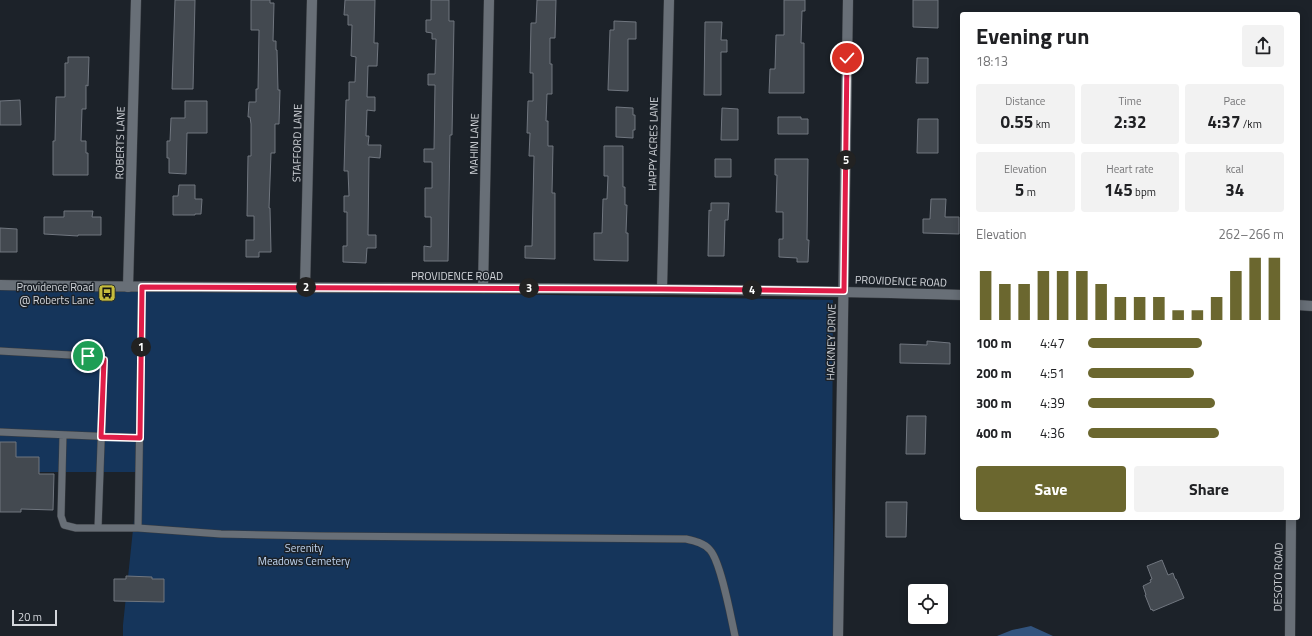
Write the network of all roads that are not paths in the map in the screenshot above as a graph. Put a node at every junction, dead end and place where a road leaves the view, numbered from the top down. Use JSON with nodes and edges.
{"nodes":[{"id":1,"x":136,"y":0,"type":"edge"},
{"id":2,"x":312,"y":0,"type":"edge"},
{"id":3,"x":489,"y":0,"type":"edge"},
{"id":4,"x":669,"y":0,"type":"edge"},
{"id":5,"x":848,"y":0,"type":"edge"},
{"id":6,"x":0,"y":285,"type":"edge"},
{"id":7,"x":128,"y":287,"type":"junction"},
{"id":8,"x":142,"y":287,"type":"junction"},
{"id":9,"x":305,"y":287,"type":"junction"},
{"id":10,"x":483,"y":288,"type":"junction"},
{"id":11,"x":662,"y":289,"type":"junction"},
{"id":12,"x":844,"y":291,"type":"junction"},
{"id":13,"x":960,"y":295,"type":"edge"},
{"id":14,"x":1300,"y":306,"type":"edge"},
{"id":15,"x":1312,"y":306,"type":"edge"},
{"id":16,"x":0,"y":352,"type":"edge"},
{"id":17,"x":0,"y":432,"type":"edge"},
{"id":18,"x":63,"y":435,"type":"junction"},
{"id":19,"x":101,"y":437,"type":"junction"},
{"id":20,"x":140,"y":438,"type":"junction"},
{"id":21,"x":1291,"y":520,"type":"edge"},
{"id":22,"x":98,"y":528,"type":"junction"},
{"id":23,"x":138,"y":528,"type":"junction"},
{"id":24,"x":735,"y":636,"type":"edge"},
{"id":25,"x":838,"y":636,"type":"edge"},
{"id":26,"x":1290,"y":636,"type":"edge"}],
"edges":[{"from":1,"to":7,"type":"street","name":"ROBERTS LANE"},
{"from":2,"to":9,"type":"street","name":"STAFFORD LANE"},
{"from":3,"to":10,"type":"street","name":"MAHIN LANE"},
{"from":4,"to":11,"type":"street","name":"HAPPY ACRES LANE"},
{"from":5,"to":12,"type":"street","name":"HACKNEY DRIVE"},
{"from":6,"to":7,"type":"street","name":"PROVIDENCE ROAD"},
{"from":7,"to":8,"type":"street","name":"PROVIDENCE ROAD"},
{"from":8,"to":9,"type":"street","name":"PROVIDENCE ROAD"},
{"from":8,"to":20,"type":"lane"},
{"from":9,"to":10,"type":"street","name":"PROVIDENCE ROAD"},
{"from":10,"to":11,"type":"street","name":"PROVIDENCE ROAD"},
{"from":11,"to":12,"type":"street","name":"PROVIDENCE ROAD"},
{"from":12,"to":13,"type":"street","name":"PROVIDENCE ROAD"},
{"from":12,"to":25,"type":"street","name":"HACKNEY DRIVE"},
{"from":14,"to":15,"type":"street"},
{"from":16,"to":19,"type":"lane"},
{"from":17,"to":18,"type":"lane"},
{"from":18,"to":19,"type":"lane"},
{"from":18,"to":22,"type":"lane"},
{"from":19,"to":20,"type":"lane"},
{"from":19,"to":22,"type":"lane"},
{"from":20,"to":23,"type":"lane"},
{"from":21,"to":26,"type":"street","name":"DESOTO ROAD"},
{"from":22,"to":23,"type":"lane"},
{"from":23,"to":24,"type":"lane"}]}
